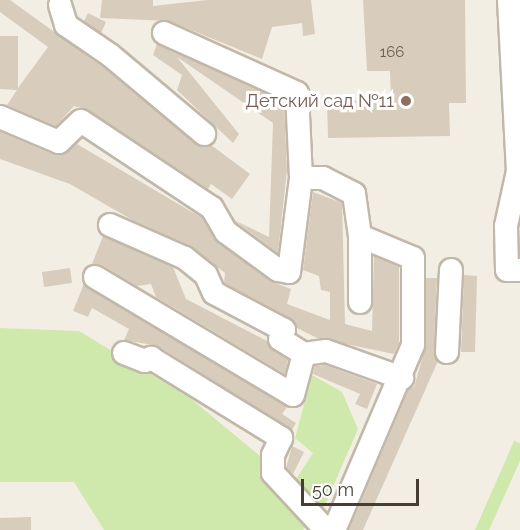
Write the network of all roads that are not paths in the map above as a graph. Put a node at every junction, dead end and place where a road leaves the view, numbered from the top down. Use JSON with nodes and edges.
{"nodes":[{"id":1,"x":510,"y":0,"type":"edge"},
{"id":2,"x":60,"y":5,"type":"dead end"},
{"id":3,"x":164,"y":33,"type":"dead end"},
{"id":4,"x":0,"y":117,"type":"edge"},
{"id":5,"x":204,"y":134,"type":"dead end"},
{"id":6,"x":518,"y":157,"type":"edge"},
{"id":7,"x":301,"y":178,"type":"junction"},
{"id":8,"x":110,"y":225,"type":"dead end"},
{"id":9,"x":360,"y":236,"type":"junction"},
{"id":10,"x":451,"y":270,"type":"dead end"},
{"id":11,"x":520,"y":270,"type":"edge"},
{"id":12,"x":95,"y":277,"type":"dead end"},
{"id":13,"x":360,"y":302,"type":"dead end"},
{"id":14,"x":447,"y":352,"type":"dead end"},
{"id":15,"x":124,"y":353,"type":"dead end"},
{"id":16,"x":304,"y":354,"type":"junction"},
{"id":17,"x":402,"y":378,"type":"junction"},
{"id":18,"x":326,"y":530,"type":"edge"},
{"id":19,"x":334,"y":530,"type":"edge"}],
"edges":[{"from":1,"to":6,"type":"lane"},
{"from":2,"to":5,"type":"lane"},
{"from":3,"to":7,"type":"lane"},
{"from":4,"to":7,"type":"lane"},
{"from":6,"to":11,"type":"lane"},
{"from":7,"to":9,"type":"lane"},
{"from":8,"to":16,"type":"lane"},
{"from":9,"to":13,"type":"lane"},
{"from":9,"to":17,"type":"lane"},
{"from":10,"to":14,"type":"lane"},
{"from":12,"to":16,"type":"lane"},
{"from":15,"to":18,"type":"lane"},
{"from":16,"to":17,"type":"lane"},
{"from":17,"to":19,"type":"lane"}]}
